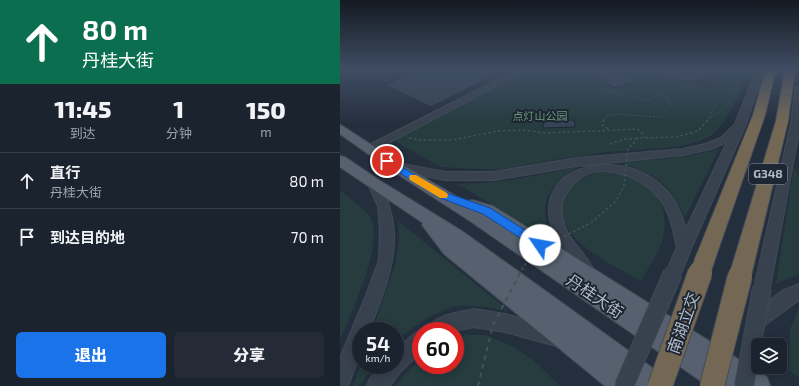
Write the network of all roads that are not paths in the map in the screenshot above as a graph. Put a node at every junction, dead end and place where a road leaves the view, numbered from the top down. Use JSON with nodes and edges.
{"nodes":[{"id":1,"x":491,"y":87,"type":"edge"},
{"id":2,"x":754,"y":87,"type":"edge"},
{"id":3,"x":767,"y":87,"type":"edge"},
{"id":4,"x":787,"y":87,"type":"edge"},
{"id":5,"x":799,"y":89,"type":"edge"},
{"id":6,"x":741,"y":124,"type":"junction"},
{"id":7,"x":340,"y":129,"type":"edge"},
{"id":8,"x":794,"y":136,"type":"junction"},
{"id":9,"x":369,"y":149,"type":"junction"},
{"id":10,"x":799,"y":157,"type":"edge"},
{"id":11,"x":340,"y":160,"type":"edge"},
{"id":12,"x":396,"y":167,"type":"junction"},
{"id":13,"x":374,"y":184,"type":"junction"},
{"id":14,"x":441,"y":195,"type":"junction"},
{"id":15,"x":420,"y":214,"type":"junction"},
{"id":16,"x":684,"y":248,"type":"junction"},
{"id":17,"x":593,"y":279,"type":"junction"},
{"id":18,"x":799,"y":292,"type":"edge"},
{"id":19,"x":756,"y":321,"type":"junction"},
{"id":20,"x":456,"y":322,"type":"edge"},
{"id":21,"x":568,"y":341,"type":"junction"},
{"id":22,"x":412,"y":348,"type":"edge"},
{"id":23,"x":404,"y":355,"type":"edge"},
{"id":24,"x":386,"y":374,"type":"edge"},
{"id":25,"x":340,"y":381,"type":"edge"},
{"id":26,"x":377,"y":386,"type":"edge"},
{"id":27,"x":625,"y":386,"type":"edge"},
{"id":28,"x":656,"y":386,"type":"edge"},
{"id":29,"x":660,"y":386,"type":"edge"},
{"id":30,"x":712,"y":386,"type":"edge"},
{"id":31,"x":729,"y":386,"type":"edge"},
{"id":32,"x":744,"y":386,"type":"edge"},
{"id":33,"x":758,"y":386,"type":"edge"}],
"edges":[{"from":1,"to":9,"type":"street"},
{"from":2,"to":6,"type":"street"},
{"from":3,"to":29,"type":"highway","name":"南湖立交","number":"G348","bridge":true},
{"from":4,"to":30,"type":"highway","number":"G348","bridge":true},
{"from":5,"to":8,"type":"street"},
{"from":6,"to":12,"type":"street"},
{"from":6,"to":16,"type":"street"},
{"from":7,"to":9,"type":"main road","name":"丹桂大街"},
{"from":8,"to":10,"type":"street"},
{"from":8,"to":19,"type":"street","bridge":true},
{"from":9,"to":12,"type":"main road","name":"丹桂大街"},
{"from":11,"to":13,"type":"main road"},
{"from":12,"to":14,"type":"main road","name":"丹桂大街"},
{"from":13,"to":15,"type":"main road"},
{"from":13,"to":25,"type":"street"},
{"from":14,"to":17,"type":"main road"},
{"from":14,"to":31,"type":"main road","name":"丹桂大街"},
{"from":15,"to":21,"type":"main road"},
{"from":15,"to":28,"type":"main road"},
{"from":16,"to":17,"type":"street"},
{"from":16,"to":27,"type":"street","bridge":true},
{"from":17,"to":33,"type":"main road"},
{"from":18,"to":19,"type":"street"},
{"from":19,"to":32,"type":"street","bridge":true},
{"from":20,"to":21,"type":"street"},
{"from":21,"to":27,"type":"main road"},
{"from":22,"to":23,"type":"street"},
{"from":24,"to":26,"type":"street"}]}
